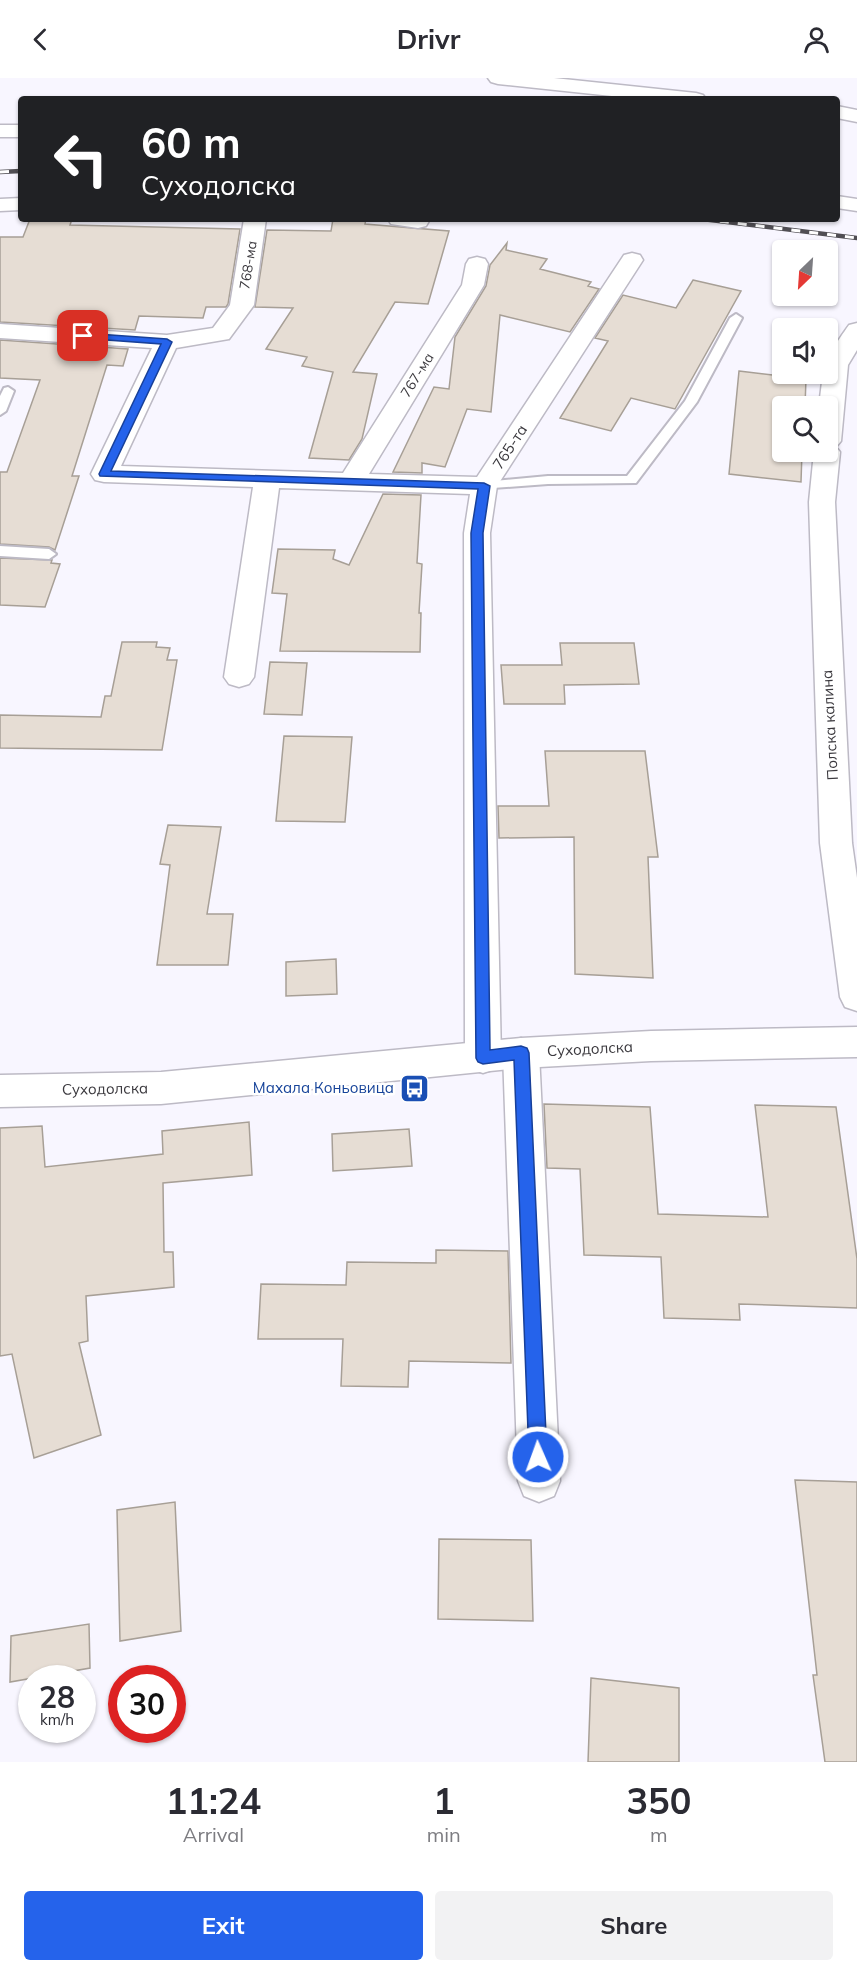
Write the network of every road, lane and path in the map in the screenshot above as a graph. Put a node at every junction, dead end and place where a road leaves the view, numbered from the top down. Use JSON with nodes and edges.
{"nodes":[{"id":1,"x":498,"y":78,"type":"edge"},
{"id":2,"x":668,"y":96,"type":"edge"},
{"id":3,"x":840,"y":113,"type":"edge"},
{"id":4,"x":857,"y":116,"type":"edge"},
{"id":5,"x":18,"y":130,"type":"edge"},
{"id":6,"x":0,"y":131,"type":"edge"},
{"id":7,"x":840,"y":202,"type":"edge"},
{"id":8,"x":18,"y":204,"type":"edge"},
{"id":9,"x":0,"y":205,"type":"edge"},
{"id":10,"x":857,"y":205,"type":"edge"},
{"id":11,"x":255,"y":222,"type":"edge"},
{"id":12,"x":632,"y":260,"type":"dead end"},
{"id":13,"x":477,"y":264,"type":"dead end"},
{"id":14,"x":736,"y":318,"type":"dead end"},
{"id":15,"x":857,"y":330,"type":"edge"},
{"id":16,"x":0,"y":331,"type":"edge"},
{"id":17,"x":167,"y":342,"type":"junction"},
{"id":18,"x":8,"y":391,"type":"dead end"},
{"id":19,"x":833,"y":396,"type":"edge"},
{"id":20,"x":0,"y":411,"type":"edge"},
{"id":21,"x":826,"y":462,"type":"edge"},
{"id":22,"x":267,"y":481,"type":"junction"},
{"id":23,"x":350,"y":483,"type":"junction"},
{"id":24,"x":484,"y":486,"type":"junction"},
{"id":25,"x":0,"y":551,"type":"edge"},
{"id":26,"x":49,"y":554,"type":"dead end"},
{"id":27,"x":239,"y":677,"type":"dead end"},
{"id":28,"x":857,"y":997,"type":"edge"},
{"id":29,"x":857,"y":1042,"type":"edge"},
{"id":30,"x":521,"y":1053,"type":"junction"},
{"id":31,"x":483,"y":1058,"type":"junction"},
{"id":32,"x":0,"y":1091,"type":"edge"},
{"id":33,"x":539,"y":1481,"type":"dead end"}],
"edges":[{"from":1,"to":2,"type":"street"},
{"from":3,"to":4,"type":"street"},
{"from":5,"to":6,"type":"street"},
{"from":7,"to":10,"type":"street"},
{"from":8,"to":9,"type":"street"},
{"from":11,"to":17,"type":"street","name":"768-ма"},
{"from":12,"to":24,"type":"street","name":"765-та"},
{"from":13,"to":23,"type":"street","name":"767-ма"},
{"from":14,"to":24,"type":"lane"},
{"from":15,"to":19,"type":"street"},
{"from":16,"to":17,"type":"street","name":"768-ма"},
{"from":17,"to":22,"type":"street"},
{"from":18,"to":20,"type":"lane"},
{"from":21,"to":28,"type":"street","name":"Полска калина"},
{"from":22,"to":23,"type":"street"},
{"from":22,"to":27,"type":"street"},
{"from":23,"to":24,"type":"street"},
{"from":24,"to":31,"type":"street","name":"765-та"},
{"from":25,"to":26,"type":"lane"},
{"from":29,"to":30,"type":"street","name":"Суходолска"},
{"from":30,"to":31,"type":"street","name":"Суходолска"},
{"from":30,"to":33,"type":"street"},
{"from":31,"to":32,"type":"street","name":"Суходолска"}]}
